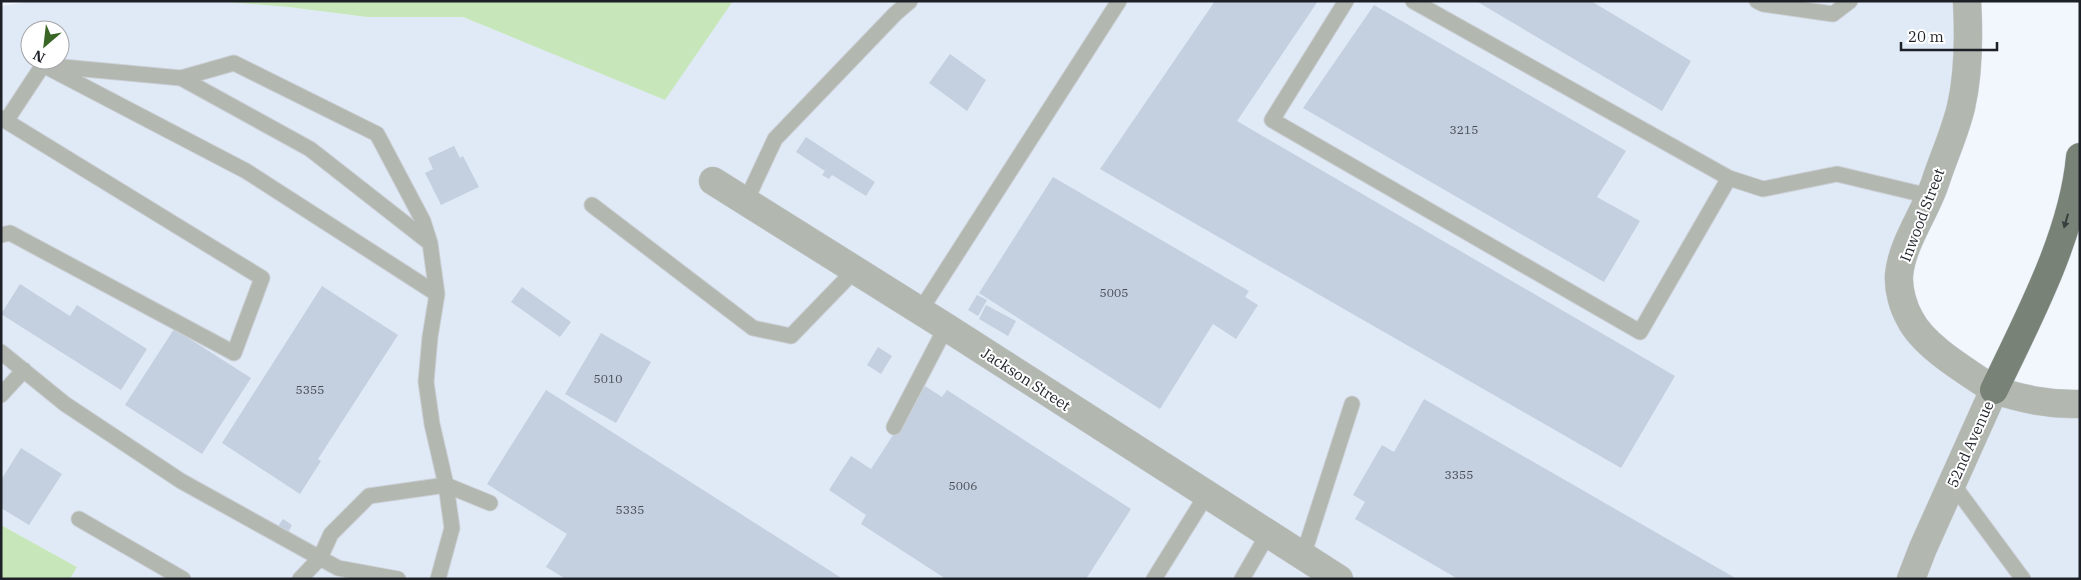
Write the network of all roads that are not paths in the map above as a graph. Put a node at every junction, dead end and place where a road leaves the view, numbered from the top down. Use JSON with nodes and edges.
{"nodes":[{"id":1,"x":910,"y":1,"type":"edge"},
{"id":2,"x":1119,"y":1,"type":"edge"},
{"id":3,"x":1346,"y":1,"type":"edge"},
{"id":4,"x":1413,"y":1,"type":"edge"},
{"id":5,"x":1757,"y":1,"type":"edge"},
{"id":6,"x":1850,"y":1,"type":"edge"},
{"id":7,"x":1967,"y":1,"type":"edge"},
{"id":8,"x":70,"y":68,"type":"edge"},
{"id":9,"x":39,"y":70,"type":"edge"},
{"id":10,"x":53,"y":70,"type":"edge"},
{"id":11,"x":181,"y":78,"type":"junction"},
{"id":12,"x":4,"y":119,"type":"edge"},
{"id":13,"x":2080,"y":157,"type":"edge"},
{"id":14,"x":1729,"y":178,"type":"junction"},
{"id":15,"x":713,"y":181,"type":"dead end"},
{"id":16,"x":1928,"y":196,"type":"junction"},
{"id":17,"x":746,"y":201,"type":"junction"},
{"id":18,"x":592,"y":205,"type":"dead end"},
{"id":19,"x":1,"y":234,"type":"edge"},
{"id":20,"x":430,"y":243,"type":"junction"},
{"id":21,"x":855,"y":270,"type":"junction"},
{"id":22,"x":438,"y":294,"type":"junction"},
{"id":23,"x":920,"y":311,"type":"junction"},
{"id":24,"x":946,"y":328,"type":"junction"},
{"id":25,"x":1,"y":352,"type":"edge"},
{"id":26,"x":24,"y":370,"type":"junction"},
{"id":27,"x":1994,"y":390,"type":"junction"},
{"id":28,"x":1,"y":395,"type":"edge"},
{"id":29,"x":1352,"y":404,"type":"dead end"},
{"id":30,"x":2080,"y":404,"type":"edge"},
{"id":31,"x":894,"y":427,"type":"dead end"},
{"id":32,"x":1952,"y":483,"type":"junction"},
{"id":33,"x":446,"y":485,"type":"junction"},
{"id":34,"x":1207,"y":494,"type":"junction"},
{"id":35,"x":490,"y":503,"type":"dead end"},
{"id":36,"x":79,"y":519,"type":"dead end"},
{"id":37,"x":1268,"y":534,"type":"junction"},
{"id":38,"x":1303,"y":556,"type":"junction"},
{"id":39,"x":320,"y":558,"type":"junction"},
{"id":40,"x":183,"y":579,"type":"edge"},
{"id":41,"x":300,"y":579,"type":"edge"},
{"id":42,"x":398,"y":579,"type":"edge"},
{"id":43,"x":438,"y":579,"type":"edge"},
{"id":44,"x":1154,"y":579,"type":"edge"},
{"id":45,"x":1242,"y":579,"type":"edge"},
{"id":46,"x":1339,"y":579,"type":"edge"},
{"id":47,"x":1912,"y":579,"type":"edge"},
{"id":48,"x":2023,"y":579,"type":"edge"}],
"edges":[{"from":1,"to":17,"type":"lane"},
{"from":2,"to":23,"type":"lane"},
{"from":3,"to":14,"type":"lane"},
{"from":4,"to":14,"type":"lane"},
{"from":5,"to":6,"type":"lane"},
{"from":7,"to":16,"type":"street","name":"Inwood Street"},
{"from":8,"to":11,"type":"lane"},
{"from":9,"to":12,"type":"lane"},
{"from":10,"to":22,"type":"lane"},
{"from":11,"to":20,"type":"lane"},
{"from":11,"to":20,"type":"lane"},
{"from":12,"to":19,"type":"lane"},
{"from":13,"to":27,"type":"main road","one_way":true},
{"from":14,"to":16,"type":"lane"},
{"from":15,"to":17,"type":"street","name":"Jackson Street"},
{"from":16,"to":27,"type":"street","name":"Inwood Street"},
{"from":17,"to":21,"type":"street","name":"Jackson Street"},
{"from":18,"to":21,"type":"lane"},
{"from":20,"to":22,"type":"lane"},
{"from":21,"to":23,"type":"street","name":"Jackson Street"},
{"from":22,"to":33,"type":"lane"},
{"from":23,"to":24,"type":"street","name":"Jackson Street"},
{"from":24,"to":31,"type":"lane"},
{"from":24,"to":34,"type":"street","name":"Jackson Street"},
{"from":25,"to":26,"type":"lane"},
{"from":26,"to":28,"type":"lane"},
{"from":26,"to":39,"type":"lane"},
{"from":27,"to":30,"type":"street","name":"52nd Avenue"},
{"from":27,"to":32,"type":"street","name":"52nd Avenue"},
{"from":29,"to":38,"type":"lane"},
{"from":32,"to":47,"type":"street","name":"52nd Avenue"},
{"from":32,"to":48,"type":"lane"},
{"from":33,"to":35,"type":"lane"},
{"from":33,"to":39,"type":"lane"},
{"from":33,"to":43,"type":"lane"},
{"from":34,"to":37,"type":"street","name":"Jackson Street"},
{"from":34,"to":44,"type":"lane"},
{"from":36,"to":40,"type":"lane"},
{"from":37,"to":38,"type":"street","name":"Jackson Street"},
{"from":37,"to":45,"type":"lane"},
{"from":38,"to":46,"type":"street","name":"Jackson Street"},
{"from":39,"to":41,"type":"lane"},
{"from":39,"to":42,"type":"lane"}]}
